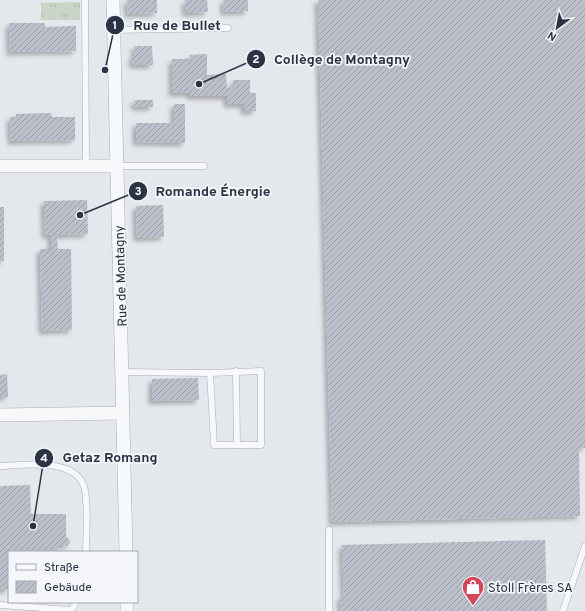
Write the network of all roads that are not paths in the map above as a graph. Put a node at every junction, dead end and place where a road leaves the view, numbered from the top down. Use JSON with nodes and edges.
{"nodes":[{"id":1,"x":84,"y":0,"type":"edge"},
{"id":2,"x":113,"y":0,"type":"edge"},
{"id":3,"x":228,"y":28,"type":"dead end"},
{"id":4,"x":114,"y":30,"type":"junction"},
{"id":5,"x":86,"y":159,"type":"dead end"},
{"id":6,"x":0,"y":166,"type":"edge"},
{"id":7,"x":117,"y":166,"type":"junction"},
{"id":8,"x":204,"y":166,"type":"dead end"},
{"id":9,"x":236,"y":371,"type":"junction"},
{"id":10,"x":122,"y":372,"type":"junction"},
{"id":11,"x":210,"y":373,"type":"junction"},
{"id":12,"x":123,"y":413,"type":"junction"},
{"id":13,"x":0,"y":415,"type":"edge"},
{"id":14,"x":237,"y":445,"type":"junction"},
{"id":15,"x":0,"y":466,"type":"edge"},
{"id":16,"x":329,"y":530,"type":"dead end"},
{"id":17,"x":585,"y":546,"type":"edge"},
{"id":18,"x":86,"y":551,"type":"edge"},
{"id":19,"x":126,"y":551,"type":"edge"},
{"id":20,"x":0,"y":604,"type":"edge"},
{"id":21,"x":71,"y":610,"type":"edge"},
{"id":22,"x":329,"y":611,"type":"edge"},
{"id":23,"x":563,"y":611,"type":"edge"}],
"edges":[{"from":1,"to":5,"type":"lane"},
{"from":2,"to":4,"type":"street","name":"Rue de Montagny"},
{"from":3,"to":4,"type":"lane"},
{"from":4,"to":7,"type":"street","name":"Rue de Montagny"},
{"from":6,"to":7,"type":"street"},
{"from":7,"to":8,"type":"lane"},
{"from":7,"to":10,"type":"street","name":"Rue de Montagny"},
{"from":9,"to":11,"type":"lane"},
{"from":9,"to":14,"type":"lane"},
{"from":9,"to":14,"type":"lane"},
{"from":10,"to":11,"type":"lane"},
{"from":10,"to":12,"type":"street","name":"Rue de Montagny"},
{"from":11,"to":14,"type":"lane"},
{"from":12,"to":13,"type":"street"},
{"from":12,"to":19,"type":"street","name":"Rue de Montagny"},
{"from":15,"to":18,"type":"lane"},
{"from":16,"to":22,"type":"lane"},
{"from":17,"to":23,"type":"lane"},
{"from":20,"to":21,"type":"lane"}]}
